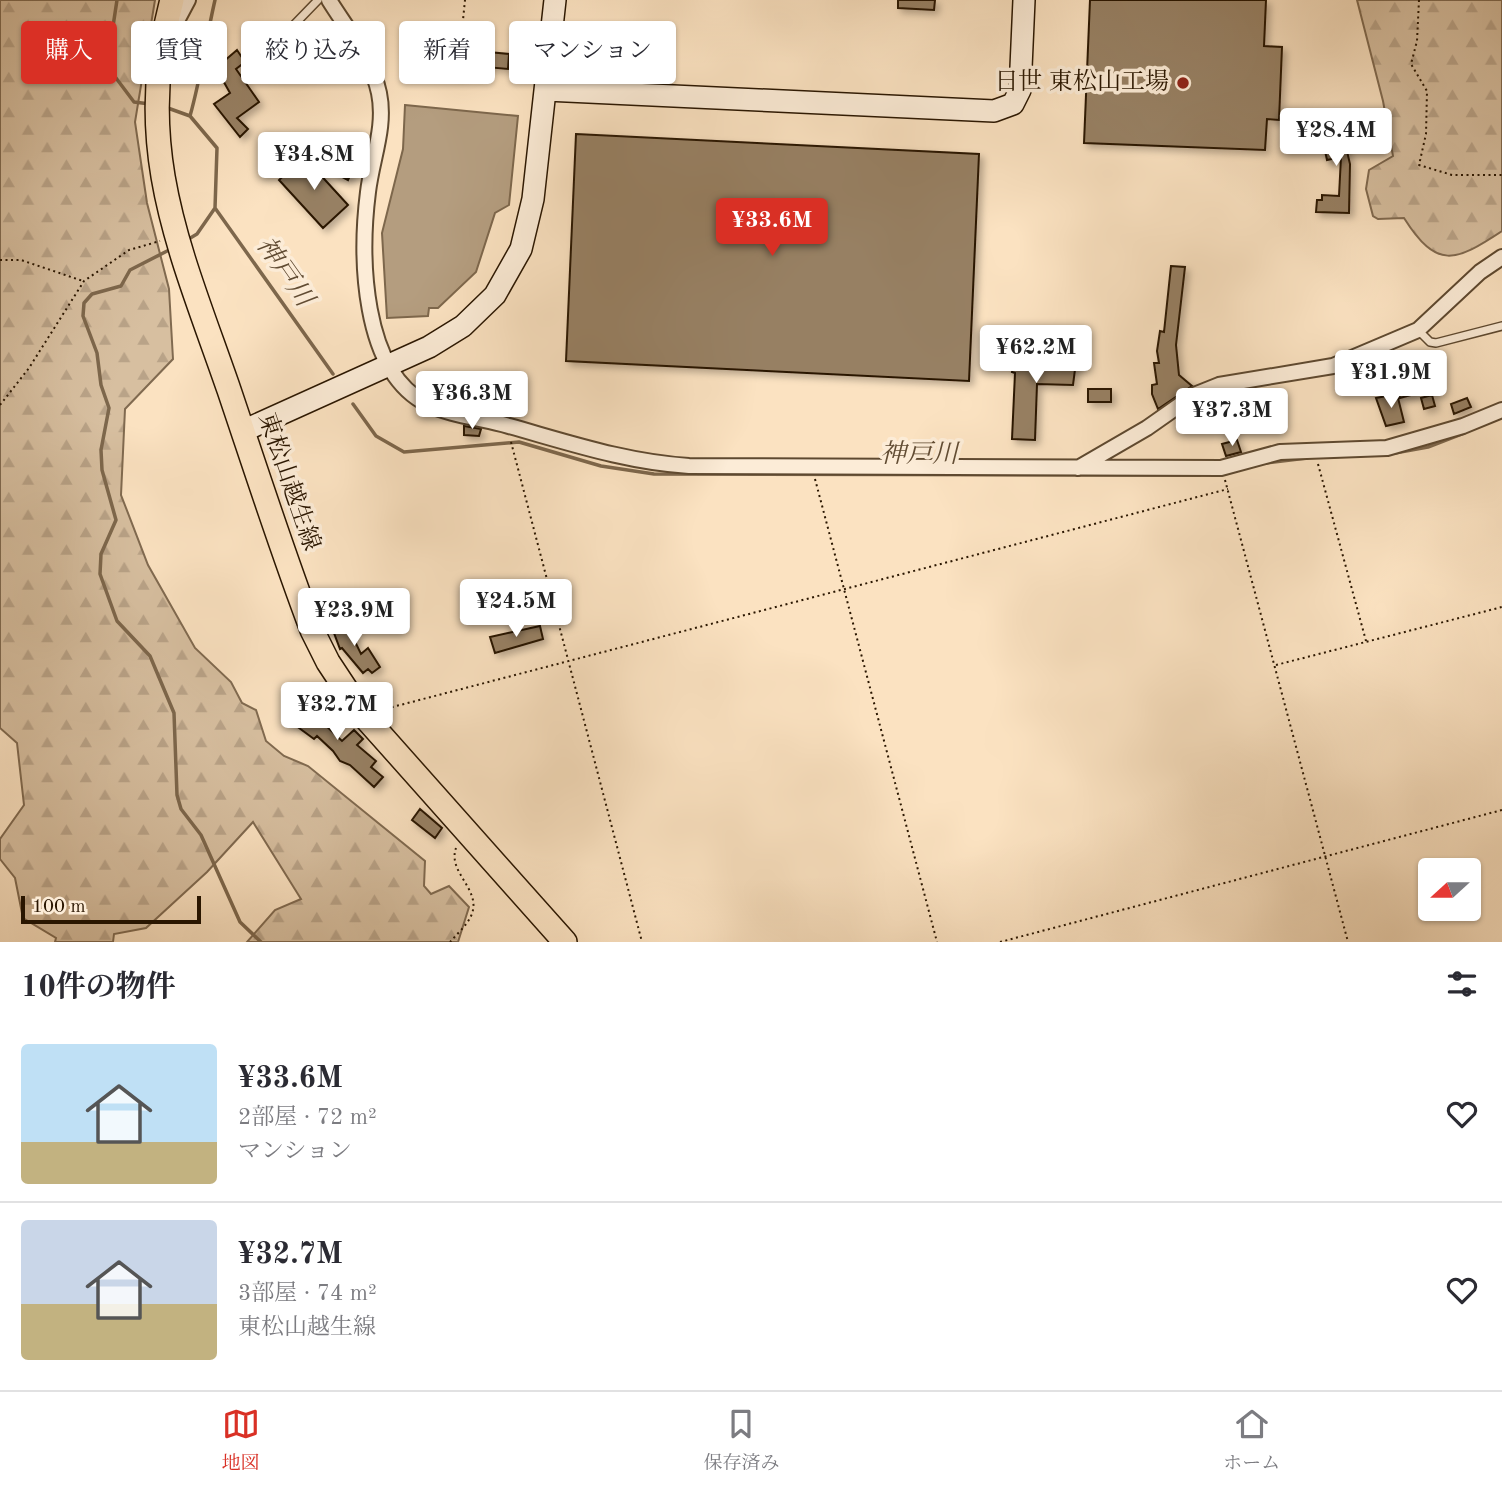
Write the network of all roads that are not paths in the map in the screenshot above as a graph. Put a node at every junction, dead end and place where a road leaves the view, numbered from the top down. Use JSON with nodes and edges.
{"nodes":[{"id":1,"x":172,"y":0,"type":"edge"},
{"id":2,"x":188,"y":0,"type":"edge"},
{"id":3,"x":318,"y":0,"type":"edge"},
{"id":4,"x":329,"y":0,"type":"edge"},
{"id":5,"x":555,"y":0,"type":"edge"},
{"id":6,"x":1024,"y":0,"type":"edge"},
{"id":7,"x":167,"y":21,"type":"edge"},
{"id":8,"x":178,"y":21,"type":"edge"},
{"id":9,"x":298,"y":21,"type":"edge"},
{"id":10,"x":161,"y":84,"type":"edge"},
{"id":11,"x":546,"y":90,"type":"junction"},
{"id":12,"x":1502,"y":257,"type":"edge"},
{"id":13,"x":1502,"y":326,"type":"edge"},
{"id":14,"x":1418,"y":330,"type":"junction"},
{"id":15,"x":389,"y":366,"type":"junction"},
{"id":16,"x":1502,"y":410,"type":"edge"},
{"id":17,"x":243,"y":431,"type":"junction"},
{"id":18,"x":1077,"y":469,"type":"junction"},
{"id":19,"x":565,"y":942,"type":"edge"}],
"edges":[{"from":1,"to":7,"type":"main road","name":"東松山越生線"},
{"from":2,"to":8,"type":"street"},
{"from":3,"to":9,"type":"lane"},
{"from":4,"to":15,"type":"street"},
{"from":5,"to":11,"type":"street"},
{"from":6,"to":11,"type":"street"},
{"from":10,"to":17,"type":"main road","name":"東松山越生線"},
{"from":11,"to":15,"type":"street"},
{"from":12,"to":14,"type":"street"},
{"from":13,"to":14,"type":"lane"},
{"from":14,"to":18,"type":"street"},
{"from":15,"to":17,"type":"street"},
{"from":15,"to":18,"type":"street"},
{"from":16,"to":18,"type":"street"},
{"from":17,"to":19,"type":"main road","name":"東松山越生線"}]}
